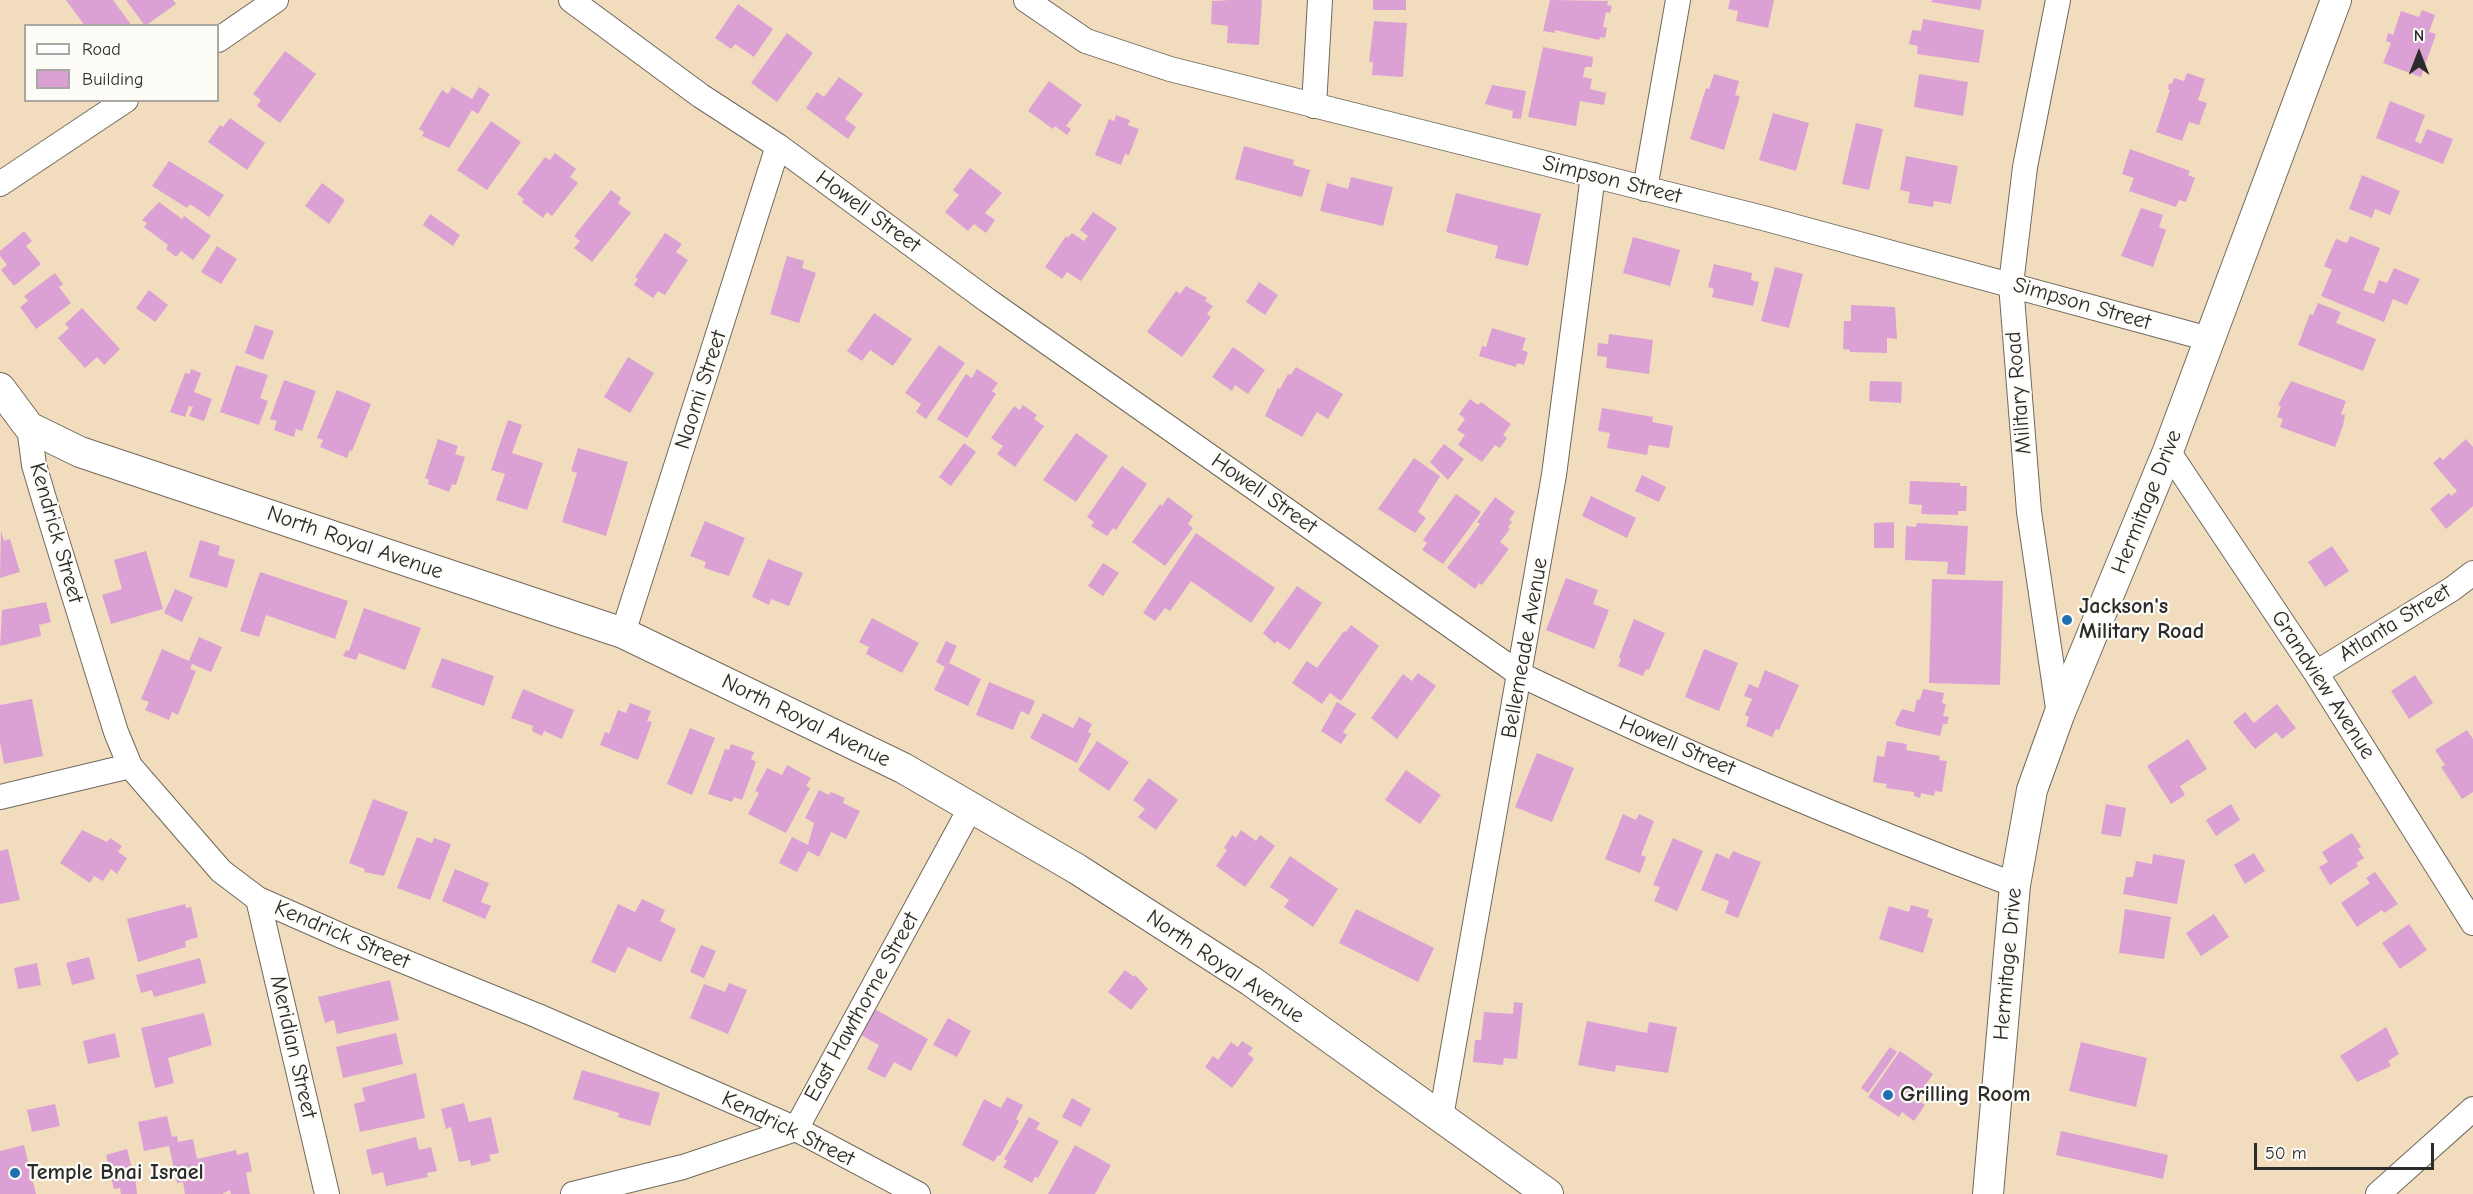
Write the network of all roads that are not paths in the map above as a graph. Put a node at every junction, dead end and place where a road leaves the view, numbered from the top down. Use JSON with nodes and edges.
{"nodes":[{"id":1,"x":276,"y":0,"type":"edge"},
{"id":2,"x":571,"y":0,"type":"edge"},
{"id":3,"x":1026,"y":0,"type":"edge"},
{"id":4,"x":1320,"y":0,"type":"edge"},
{"id":5,"x":1678,"y":0,"type":"edge"},
{"id":6,"x":2058,"y":0,"type":"edge"},
{"id":7,"x":2336,"y":0,"type":"edge"},
{"id":8,"x":219,"y":39,"type":"edge"},
{"id":9,"x":123,"y":102,"type":"edge"},
{"id":10,"x":1314,"y":106,"type":"junction"},
{"id":11,"x":778,"y":146,"type":"junction"},
{"id":12,"x":1593,"y":175,"type":"junction"},
{"id":13,"x":0,"y":184,"type":"edge"},
{"id":14,"x":1645,"y":189,"type":"junction"},
{"id":15,"x":2011,"y":284,"type":"junction"},
{"id":16,"x":2209,"y":339,"type":"junction"},
{"id":17,"x":0,"y":388,"type":"edge"},
{"id":18,"x":29,"y":427,"type":"junction"},
{"id":19,"x":2168,"y":451,"type":"junction"},
{"id":20,"x":2473,"y":573,"type":"edge"},
{"id":21,"x":623,"y":633,"type":"junction"},
{"id":22,"x":2316,"y":673,"type":"junction"},
{"id":23,"x":1521,"y":675,"type":"junction"},
{"id":24,"x":2059,"y":715,"type":"junction"},
{"id":25,"x":130,"y":766,"type":"junction"},
{"id":26,"x":0,"y":798,"type":"edge"},
{"id":27,"x":971,"y":807,"type":"junction"},
{"id":28,"x":2015,"y":885,"type":"junction"},
{"id":29,"x":258,"y":899,"type":"junction"},
{"id":30,"x":2473,"y":923,"type":"edge"},
{"id":31,"x":2473,"y":1109,"type":"edge"},
{"id":32,"x":1441,"y":1118,"type":"junction"},
{"id":33,"x":796,"y":1130,"type":"junction"},
{"id":34,"x":327,"y":1194,"type":"edge"},
{"id":35,"x":573,"y":1194,"type":"edge"},
{"id":36,"x":918,"y":1194,"type":"edge"},
{"id":37,"x":1548,"y":1194,"type":"edge"},
{"id":38,"x":1988,"y":1194,"type":"edge"},
{"id":39,"x":2378,"y":1194,"type":"edge"}],
"edges":[{"from":1,"to":8,"type":"street"},
{"from":2,"to":11,"type":"street","name":"Howell Street"},
{"from":3,"to":10,"type":"street","name":"Simpson Street"},
{"from":4,"to":10,"type":"street"},
{"from":5,"to":14,"type":"street"},
{"from":6,"to":15,"type":"street","name":"Military Road"},
{"from":7,"to":16,"type":"street","name":"Hermitage Drive"},
{"from":9,"to":13,"type":"street"},
{"from":10,"to":12,"type":"street","name":"Simpson Street"},
{"from":11,"to":21,"type":"street","name":"Naomi Street"},
{"from":11,"to":23,"type":"street","name":"Howell Street"},
{"from":12,"to":14,"type":"street","name":"Simpson Street"},
{"from":12,"to":23,"type":"street","name":"Bellemeade Avenue"},
{"from":14,"to":15,"type":"street","name":"Simpson Street"},
{"from":15,"to":16,"type":"street","name":"Simpson Street"},
{"from":15,"to":24,"type":"street","name":"Military Road"},
{"from":16,"to":19,"type":"street","name":"Hermitage Drive"},
{"from":17,"to":18,"type":"street","name":"North Royal Avenue"},
{"from":18,"to":21,"type":"street","name":"North Royal Avenue"},
{"from":18,"to":25,"type":"street","name":"Kendrick Street"},
{"from":19,"to":22,"type":"street","name":"Grandview Avenue"},
{"from":19,"to":24,"type":"street","name":"Hermitage Drive"},
{"from":20,"to":22,"type":"street","name":"Atlanta Street"},
{"from":21,"to":27,"type":"street","name":"North Royal Avenue"},
{"from":22,"to":30,"type":"street","name":"Grandview Avenue"},
{"from":23,"to":28,"type":"street","name":"Howell Street"},
{"from":23,"to":32,"type":"street","name":"Bellemeade Avenue"},
{"from":24,"to":28,"type":"street","name":"Hermitage Drive"},
{"from":25,"to":26,"type":"street"},
{"from":25,"to":29,"type":"street","name":"Kendrick Street"},
{"from":27,"to":32,"type":"street","name":"North Royal Avenue"},
{"from":27,"to":33,"type":"street","name":"East Hawthorne Street"},
{"from":28,"to":38,"type":"street","name":"Hermitage Drive"},
{"from":29,"to":33,"type":"street","name":"Kendrick Street"},
{"from":29,"to":34,"type":"street","name":"Meridian Street"},
{"from":31,"to":39,"type":"street"},
{"from":32,"to":37,"type":"street","name":"North Royal Avenue"},
{"from":33,"to":35,"type":"street","name":"East Hawthorne Street"},
{"from":33,"to":36,"type":"street","name":"Kendrick Street"}]}
